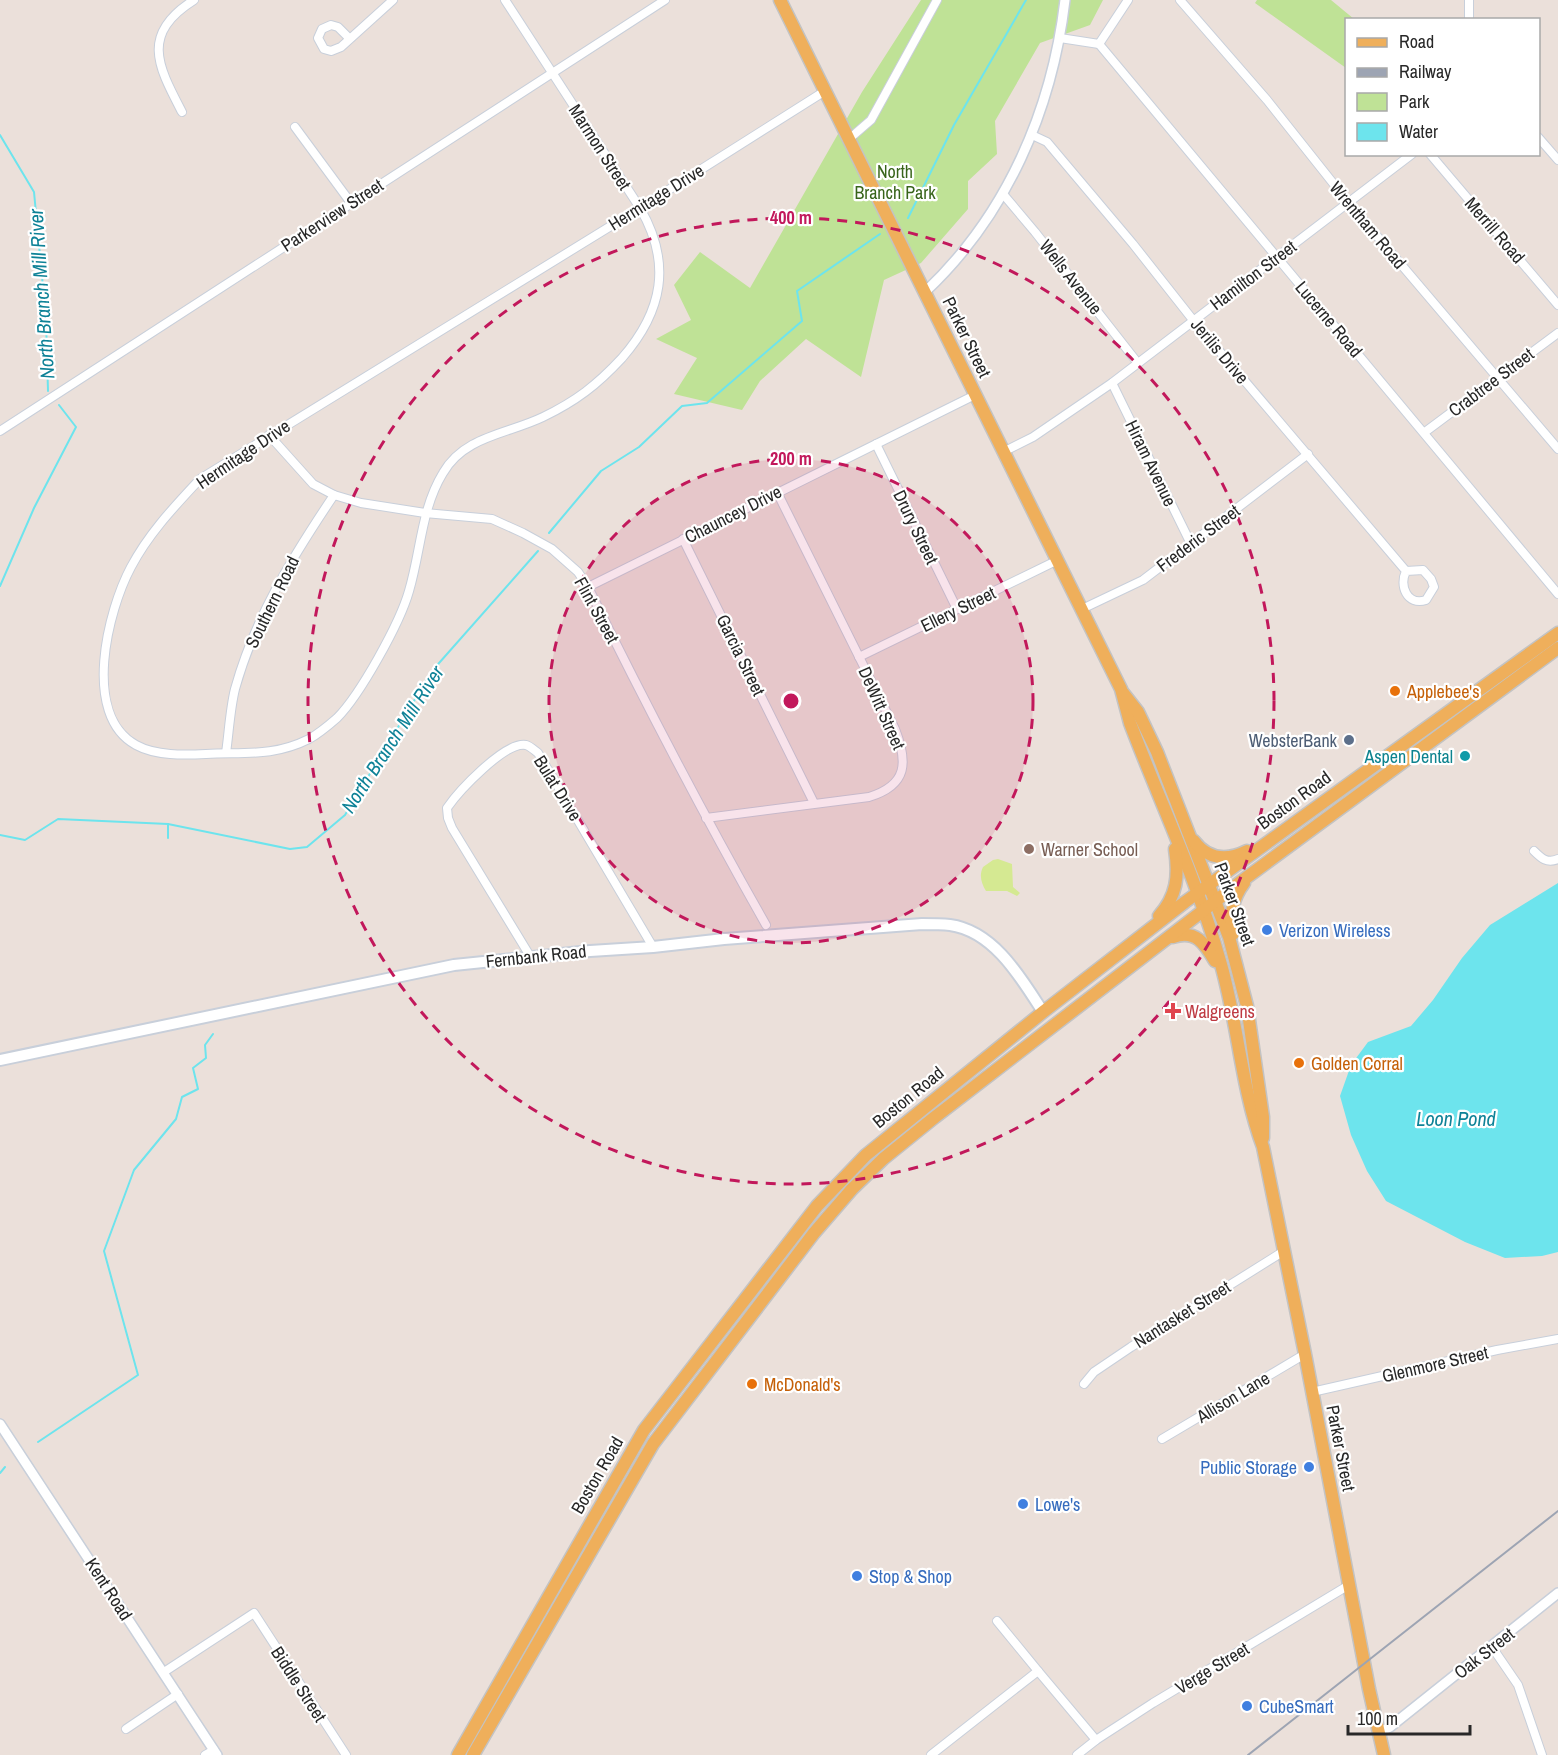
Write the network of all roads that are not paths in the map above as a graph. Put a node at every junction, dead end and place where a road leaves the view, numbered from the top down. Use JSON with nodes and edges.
{"nodes":[{"id":1,"x":194,"y":0,"type":"edge"},
{"id":2,"x":393,"y":0,"type":"edge"},
{"id":3,"x":505,"y":0,"type":"edge"},
{"id":4,"x":665,"y":0,"type":"edge"},
{"id":5,"x":937,"y":0,"type":"edge"},
{"id":6,"x":1065,"y":0,"type":"edge"},
{"id":7,"x":1128,"y":0,"type":"edge"},
{"id":8,"x":1180,"y":0,"type":"edge"},
{"id":9,"x":1469,"y":0,"type":"edge"},
{"id":10,"x":784,"y":2,"type":"edge"},
{"id":11,"x":1469,"y":18,"type":"edge"},
{"id":12,"x":350,"y":39,"type":"dead end"},
{"id":13,"x":1060,"y":39,"type":"junction"},
{"id":14,"x":1099,"y":44,"type":"junction"},
{"id":15,"x":552,"y":73,"type":"junction"},
{"id":16,"x":825,"y":91,"type":"junction"},
{"id":17,"x":182,"y":112,"type":"dead end"},
{"id":18,"x":295,"y":127,"type":"dead end"},
{"id":19,"x":1032,"y":135,"type":"junction"},
{"id":20,"x":1540,"y":138,"type":"edge"},
{"id":21,"x":849,"y":139,"type":"junction"},
{"id":22,"x":1409,"y":156,"type":"edge"},
{"id":23,"x":1432,"y":156,"type":"edge"},
{"id":24,"x":1558,"y":160,"type":"edge"},
{"id":25,"x":1003,"y":194,"type":"junction"},
{"id":26,"x":1348,"y":202,"type":"junction"},
{"id":27,"x":351,"y":203,"type":"junction"},
{"id":28,"x":640,"y":208,"type":"junction"},
{"id":29,"x":1277,"y":258,"type":"junction"},
{"id":30,"x":925,"y":292,"type":"junction"},
{"id":31,"x":1558,"y":306,"type":"edge"},
{"id":32,"x":1193,"y":320,"type":"junction"},
{"id":33,"x":1558,"y":333,"type":"edge"},
{"id":34,"x":1137,"y":362,"type":"junction"},
{"id":35,"x":1497,"y":376,"type":"junction"},
{"id":36,"x":1112,"y":382,"type":"junction"},
{"id":37,"x":975,"y":395,"type":"junction"},
{"id":38,"x":0,"y":431,"type":"edge"},
{"id":39,"x":1425,"y":432,"type":"junction"},
{"id":40,"x":269,"y":435,"type":"junction"},
{"id":41,"x":876,"y":444,"type":"junction"},
{"id":42,"x":1558,"y":449,"type":"edge"},
{"id":43,"x":1003,"y":452,"type":"junction"},
{"id":44,"x":1308,"y":454,"type":"junction"},
{"id":45,"x":777,"y":492,"type":"junction"},
{"id":46,"x":334,"y":495,"type":"junction"},
{"id":47,"x":425,"y":513,"type":"junction"},
{"id":48,"x":684,"y":539,"type":"junction"},
{"id":49,"x":1191,"y":544,"type":"junction"},
{"id":50,"x":1058,"y":560,"type":"junction"},
{"id":51,"x":1406,"y":571,"type":"junction"},
{"id":52,"x":588,"y":586,"type":"junction"},
{"id":53,"x":1558,"y":594,"type":"edge"},
{"id":54,"x":957,"y":609,"type":"junction"},
{"id":55,"x":1082,"y":609,"type":"junction"},
{"id":56,"x":1558,"y":633,"type":"edge"},
{"id":57,"x":1558,"y":648,"type":"edge"},
{"id":58,"x":859,"y":657,"type":"junction"},
{"id":59,"x":1121,"y":689,"type":"junction"},
{"id":60,"x":226,"y":753,"type":"junction"},
{"id":61,"x":814,"y":803,"type":"junction"},
{"id":62,"x":706,"y":818,"type":"junction"},
{"id":63,"x":1171,"y":828,"type":"junction"},
{"id":64,"x":1187,"y":828,"type":"junction"},
{"id":65,"x":1280,"y":833,"type":"junction"},
{"id":66,"x":1534,"y":851,"type":"dead end"},
{"id":67,"x":1558,"y":860,"type":"edge"},
{"id":68,"x":1256,"y":870,"type":"junction"},
{"id":69,"x":1209,"y":885,"type":"junction"},
{"id":70,"x":1197,"y":894,"type":"junction"},
{"id":71,"x":1216,"y":901,"type":"junction"},
{"id":72,"x":1204,"y":911,"type":"junction"},
{"id":73,"x":766,"y":925,"type":"dead end"},
{"id":74,"x":1140,"y":937,"type":"junction"},
{"id":75,"x":1164,"y":942,"type":"junction"},
{"id":76,"x":653,"y":948,"type":"junction"},
{"id":77,"x":530,"y":956,"type":"junction"},
{"id":78,"x":1225,"y":977,"type":"junction"},
{"id":79,"x":1241,"y":979,"type":"junction"},
{"id":80,"x":1043,"y":1012,"type":"junction"},
{"id":81,"x":0,"y":1060,"type":"edge"},
{"id":82,"x":1263,"y":1147,"type":"junction"},
{"id":83,"x":1284,"y":1251,"type":"junction"},
{"id":84,"x":1558,"y":1338,"type":"edge"},
{"id":85,"x":1305,"y":1354,"type":"junction"},
{"id":86,"x":1084,"y":1384,"type":"dead end"},
{"id":87,"x":1312,"y":1392,"type":"junction"},
{"id":88,"x":0,"y":1424,"type":"edge"},
{"id":89,"x":1162,"y":1439,"type":"dead end"},
{"id":90,"x":1349,"y":1585,"type":"junction"},
{"id":91,"x":1558,"y":1593,"type":"edge"},
{"id":92,"x":997,"y":1621,"type":"dead end"},
{"id":93,"x":1492,"y":1647,"type":"junction"},
{"id":94,"x":1038,"y":1671,"type":"junction"},
{"id":95,"x":164,"y":1672,"type":"junction"},
{"id":96,"x":178,"y":1694,"type":"junction"},
{"id":97,"x":126,"y":1729,"type":"dead end"},
{"id":98,"x":1380,"y":1732,"type":"junction"},
{"id":99,"x":1096,"y":1740,"type":"junction"},
{"id":100,"x":212,"y":1753,"type":"edge"},
{"id":101,"x":346,"y":1755,"type":"edge"},
{"id":102,"x":458,"y":1755,"type":"edge"},
{"id":103,"x":473,"y":1755,"type":"edge"},
{"id":104,"x":931,"y":1755,"type":"edge"},
{"id":105,"x":1077,"y":1755,"type":"edge"},
{"id":106,"x":1384,"y":1755,"type":"edge"},
{"id":107,"x":1542,"y":1755,"type":"edge"}],
"edges":[{"from":1,"to":17,"type":"street"},
{"from":2,"to":12,"type":"street"},
{"from":3,"to":15,"type":"street","name":"Marmon Street"},
{"from":4,"to":15,"type":"street","name":"Parkerview Street"},
{"from":5,"to":21,"type":"street"},
{"from":6,"to":13,"type":"street"},
{"from":7,"to":14,"type":"street"},
{"from":8,"to":26,"type":"street","name":"Wrentham Road"},
{"from":9,"to":11,"type":"street"},
{"from":10,"to":16,"type":"main road","name":"Parker Street"},
{"from":13,"to":14,"type":"street"},
{"from":13,"to":19,"type":"street"},
{"from":14,"to":29,"type":"street","name":"Lucerne Road"},
{"from":15,"to":27,"type":"street","name":"Parkerview Street"},
{"from":15,"to":28,"type":"street","name":"Marmon Street"},
{"from":16,"to":21,"type":"main road","name":"Parker Street"},
{"from":16,"to":28,"type":"street","name":"Hermitage Drive"},
{"from":18,"to":27,"type":"street"},
{"from":19,"to":25,"type":"street"},
{"from":19,"to":32,"type":"street","name":"Jerilis Drive"},
{"from":20,"to":24,"type":"street"},
{"from":21,"to":30,"type":"main road","name":"Parker Street"},
{"from":22,"to":26,"type":"street","name":"Hamilton Street"},
{"from":23,"to":31,"type":"street","name":"Merrill Road"},
{"from":25,"to":30,"type":"street"},
{"from":25,"to":34,"type":"street","name":"Wells Avenue"},
{"from":26,"to":29,"type":"street","name":"Hamilton Street"},
{"from":26,"to":35,"type":"street","name":"Wrentham Road"},
{"from":27,"to":38,"type":"street","name":"Parkerview Street"},
{"from":28,"to":40,"type":"street","name":"Hermitage Drive"},
{"from":28,"to":47,"type":"street","name":"Marmon Street"},
{"from":29,"to":32,"type":"street","name":"Hamilton Street"},
{"from":29,"to":39,"type":"street","name":"Lucerne Road"},
{"from":30,"to":37,"type":"main road","name":"Parker Street"},
{"from":32,"to":34,"type":"street","name":"Hamilton Street"},
{"from":32,"to":44,"type":"street","name":"Jerilis Drive"},
{"from":33,"to":35,"type":"street","name":"Crabtree Street"},
{"from":34,"to":36,"type":"street","name":"Hamilton Street"},
{"from":35,"to":39,"type":"street","name":"Crabtree Street"},
{"from":35,"to":42,"type":"street","name":"Wrentham Road"},
{"from":36,"to":43,"type":"street","name":"Hamilton Street"},
{"from":36,"to":49,"type":"street","name":"Hiram Avenue"},
{"from":37,"to":41,"type":"street","name":"Chauncey Drive"},
{"from":37,"to":43,"type":"main road","name":"Parker Street"},
{"from":39,"to":53,"type":"street","name":"Lucerne Road"},
{"from":40,"to":46,"type":"street","name":"Flint Street"},
{"from":40,"to":60,"type":"street","name":"Hermitage Drive"},
{"from":41,"to":45,"type":"street","name":"Chauncey Drive"},
{"from":41,"to":54,"type":"street","name":"Drury Street"},
{"from":43,"to":50,"type":"main road","name":"Parker Street"},
{"from":44,"to":49,"type":"street","name":"Frederic Street"},
{"from":44,"to":51,"type":"street","name":"Jerilis Drive"},
{"from":45,"to":48,"type":"street","name":"Chauncey Drive"},
{"from":45,"to":58,"type":"street","name":"DeWitt Street"},
{"from":46,"to":47,"type":"street","name":"Flint Street"},
{"from":46,"to":60,"type":"street","name":"Southern Road"},
{"from":47,"to":52,"type":"street","name":"Flint Street"},
{"from":47,"to":60,"type":"street","name":"Hermitage Drive"},
{"from":48,"to":52,"type":"street","name":"Chauncey Drive"},
{"from":48,"to":61,"type":"street","name":"Garcia Street"},
{"from":49,"to":55,"type":"street","name":"Frederic Street"},
{"from":50,"to":54,"type":"street","name":"Ellery Street"},
{"from":50,"to":55,"type":"main road","name":"Parker Street"},
{"from":51,"to":51,"type":"street"},
{"from":52,"to":62,"type":"street","name":"Flint Street"},
{"from":54,"to":58,"type":"street","name":"Ellery Street"},
{"from":55,"to":59,"type":"main road","name":"Parker Street"},
{"from":56,"to":65,"type":"main road","name":"Boston Road"},
{"from":57,"to":68,"type":"main road","name":"Boston Road"},
{"from":58,"to":61,"type":"street","name":"DeWitt Street"},
{"from":59,"to":63,"type":"main road","name":"Parker Street"},
{"from":59,"to":64,"type":"main road","name":"Parker Street"},
{"from":61,"to":62,"type":"street","name":"DeWitt Street"},
{"from":62,"to":73,"type":"street","name":"Flint Street"},
{"from":63,"to":70,"type":"main road","name":"Parker Street"},
{"from":63,"to":74,"type":"main road"},
{"from":64,"to":65,"type":"main road"},
{"from":64,"to":69,"type":"main road","name":"Parker Street"},
{"from":65,"to":69,"type":"main road","name":"Boston Road"},
{"from":66,"to":67,"type":"street"},
{"from":68,"to":71,"type":"main road","name":"Boston Road"},
{"from":68,"to":79,"type":"main road"},
{"from":69,"to":70,"type":"main road","name":"Boston Road"},
{"from":69,"to":71,"type":"main road","name":"Parker Street"},
{"from":70,"to":72,"type":"main road","name":"Parker Street"},
{"from":70,"to":74,"type":"main road","name":"Boston Road"},
{"from":71,"to":72,"type":"main road","name":"Boston Road"},
{"from":71,"to":79,"type":"main road","name":"Parker Street"},
{"from":72,"to":75,"type":"main road","name":"Boston Road"},
{"from":72,"to":78,"type":"main road","name":"Parker Street"},
{"from":74,"to":80,"type":"main road","name":"Boston Road"},
{"from":75,"to":78,"type":"main road"},
{"from":75,"to":103,"type":"main road","name":"Boston Road"},
{"from":76,"to":77,"type":"main road","name":"Fernbank Road"},
{"from":76,"to":77,"type":"street","name":"Bulat Drive"},
{"from":76,"to":80,"type":"main road","name":"Fernbank Road"},
{"from":77,"to":81,"type":"main road","name":"Fernbank Road"},
{"from":78,"to":82,"type":"main road","name":"Parker Street"},
{"from":79,"to":82,"type":"main road","name":"Parker Street"},
{"from":80,"to":102,"type":"main road","name":"Boston Road"},
{"from":82,"to":83,"type":"main road","name":"Parker Street"},
{"from":83,"to":85,"type":"main road","name":"Parker Street"},
{"from":83,"to":86,"type":"street","name":"Nantasket Street"},
{"from":84,"to":87,"type":"street","name":"Glenmore Street"},
{"from":85,"to":87,"type":"main road","name":"Parker Street"},
{"from":85,"to":89,"type":"street","name":"Allison Lane"},
{"from":87,"to":90,"type":"main road","name":"Parker Street"},
{"from":88,"to":95,"type":"street","name":"Kent Road"},
{"from":90,"to":98,"type":"main road","name":"Parker Street"},
{"from":90,"to":99,"type":"street","name":"Verge Street"},
{"from":91,"to":93,"type":"street","name":"Oak Street"},
{"from":92,"to":94,"type":"street"},
{"from":93,"to":98,"type":"street","name":"Oak Street"},
{"from":93,"to":107,"type":"street"},
{"from":94,"to":99,"type":"street"},
{"from":94,"to":104,"type":"street"},
{"from":95,"to":96,"type":"street","name":"Kent Road"},
{"from":95,"to":101,"type":"street","name":"Biddle Street"},
{"from":96,"to":97,"type":"street"},
{"from":96,"to":100,"type":"street","name":"Kent Road"},
{"from":98,"to":106,"type":"main road","name":"Parker Street"},
{"from":99,"to":105,"type":"street","name":"Verge Street"}]}
